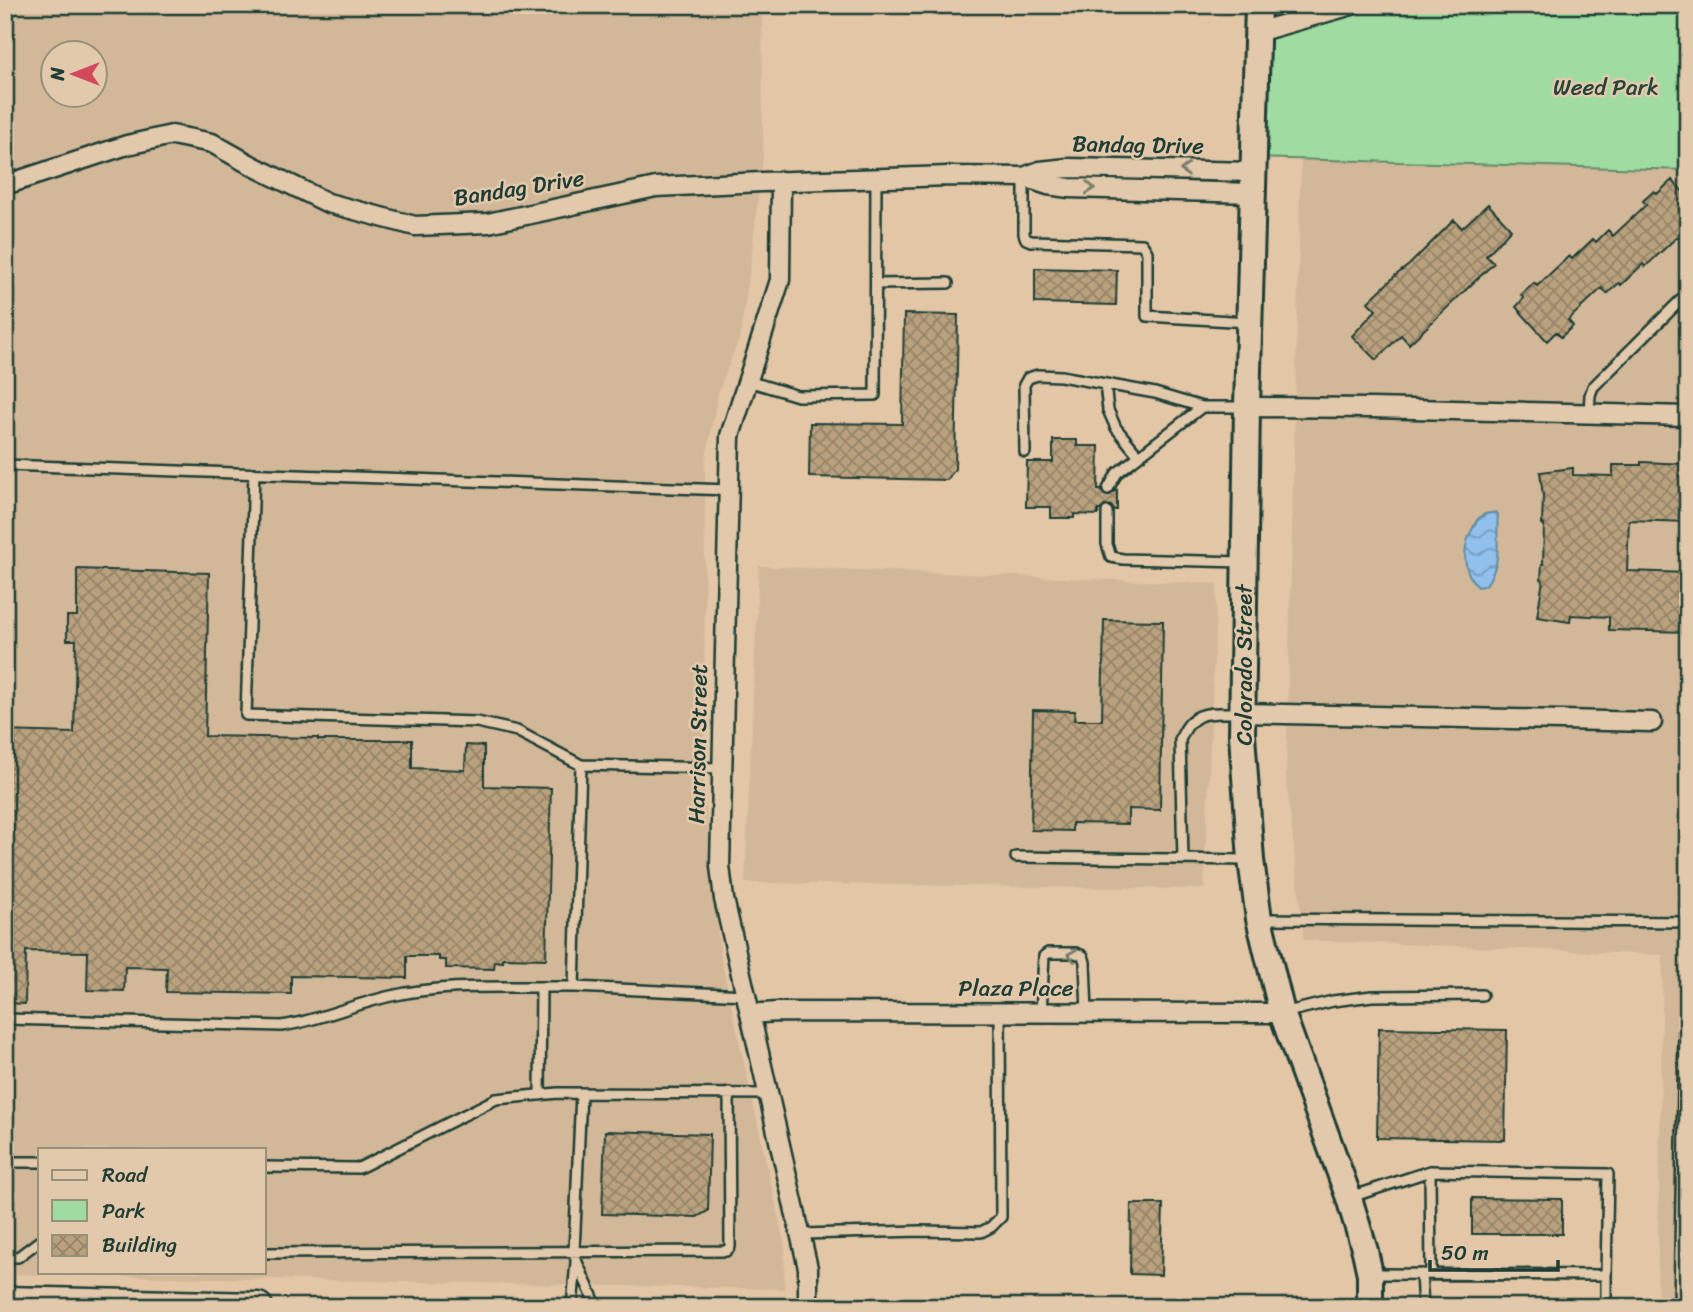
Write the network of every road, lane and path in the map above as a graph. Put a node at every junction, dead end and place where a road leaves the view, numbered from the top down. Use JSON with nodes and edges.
{"nodes":[{"id":1,"x":1258,"y":5,"type":"edge"},
{"id":2,"x":1352,"y":5,"type":"edge"},
{"id":3,"x":1257,"y":32,"type":"junction"},
{"id":4,"x":1024,"y":177,"type":"junction"},
{"id":5,"x":876,"y":179,"type":"junction"},
{"id":6,"x":781,"y":181,"type":"junction"},
{"id":7,"x":1253,"y":182,"type":"junction"},
{"id":8,"x":5,"y":185,"type":"edge"},
{"id":9,"x":876,"y":284,"type":"junction"},
{"id":10,"x":948,"y":284,"type":"dead end"},
{"id":11,"x":1688,"y":293,"type":"edge"},
{"id":12,"x":1250,"y":322,"type":"junction"},
{"id":13,"x":748,"y":381,"type":"junction"},
{"id":14,"x":1105,"y":384,"type":"junction"},
{"id":15,"x":1202,"y":407,"type":"junction"},
{"id":16,"x":1247,"y":407,"type":"junction"},
{"id":17,"x":1590,"y":414,"type":"junction"},
{"id":18,"x":1688,"y":416,"type":"edge"},
{"id":19,"x":1025,"y":452,"type":"dead end"},
{"id":20,"x":1139,"y":456,"type":"junction"},
{"id":21,"x":5,"y":465,"type":"edge"},
{"id":22,"x":254,"y":473,"type":"junction"},
{"id":23,"x":1108,"y":489,"type":"dead end"},
{"id":24,"x":729,"y":490,"type":"junction"},
{"id":25,"x":1107,"y":512,"type":"dead end"},
{"id":26,"x":1244,"y":562,"type":"junction"},
{"id":27,"x":1242,"y":713,"type":"junction"},
{"id":28,"x":1652,"y":722,"type":"dead end"},
{"id":29,"x":581,"y":765,"type":"junction"},
{"id":30,"x":722,"y":768,"type":"junction"},
{"id":31,"x":1016,"y":857,"type":"dead end"},
{"id":32,"x":1183,"y":859,"type":"junction"},
{"id":33,"x":1251,"y":860,"type":"junction"},
{"id":34,"x":1259,"y":919,"type":"junction"},
{"id":35,"x":1688,"y":922,"type":"edge"},
{"id":36,"x":541,"y":987,"type":"junction"},
{"id":37,"x":574,"y":987,"type":"junction"},
{"id":38,"x":746,"y":995,"type":"junction"},
{"id":39,"x":1482,"y":995,"type":"dead end"},
{"id":40,"x":1000,"y":1013,"type":"junction"},
{"id":41,"x":1041,"y":1013,"type":"junction"},
{"id":42,"x":1087,"y":1013,"type":"junction"},
{"id":43,"x":1282,"y":1013,"type":"junction"},
{"id":44,"x":750,"y":1014,"type":"junction"},
{"id":45,"x":5,"y":1019,"type":"edge"},
{"id":46,"x":1688,"y":1020,"type":"edge"},
{"id":47,"x":581,"y":1093,"type":"junction"},
{"id":48,"x":729,"y":1093,"type":"junction"},
{"id":49,"x":540,"y":1094,"type":"junction"},
{"id":50,"x":769,"y":1094,"type":"junction"},
{"id":51,"x":5,"y":1162,"type":"edge"},
{"id":52,"x":38,"y":1163,"type":"edge"},
{"id":53,"x":266,"y":1167,"type":"edge"},
{"id":54,"x":1430,"y":1171,"type":"junction"},
{"id":55,"x":1349,"y":1198,"type":"junction"},
{"id":56,"x":1684,"y":1208,"type":"edge"},
{"id":57,"x":801,"y":1234,"type":"junction"},
{"id":58,"x":38,"y":1242,"type":"edge"},
{"id":59,"x":266,"y":1253,"type":"edge"},
{"id":60,"x":575,"y":1256,"type":"junction"},
{"id":61,"x":5,"y":1257,"type":"edge"},
{"id":62,"x":1370,"y":1274,"type":"junction"},
{"id":63,"x":1426,"y":1274,"type":"junction"},
{"id":64,"x":1606,"y":1275,"type":"junction"},
{"id":65,"x":5,"y":1301,"type":"edge"},
{"id":66,"x":248,"y":1307,"type":"edge"},
{"id":67,"x":258,"y":1307,"type":"edge"},
{"id":68,"x":572,"y":1307,"type":"edge"},
{"id":69,"x":597,"y":1307,"type":"edge"},
{"id":70,"x":808,"y":1307,"type":"edge"},
{"id":71,"x":1370,"y":1307,"type":"edge"},
{"id":72,"x":1423,"y":1307,"type":"edge"},
{"id":73,"x":1606,"y":1307,"type":"edge"},
{"id":74,"x":1679,"y":1307,"type":"edge"}],
"edges":[{"from":1,"to":3,"type":"street","name":"Colorado Street"},
{"from":2,"to":3,"type":"street"},
{"from":3,"to":7,"type":"street","name":"Colorado Street"},
{"from":4,"to":5,"type":"street","name":"Bandag Drive"},
{"from":4,"to":7,"type":"street","name":"Bandag Drive"},
{"from":4,"to":12,"type":"lane"},
{"from":5,"to":6,"type":"street","name":"Bandag Drive"},
{"from":5,"to":9,"type":"lane"},
{"from":6,"to":8,"type":"street","name":"Bandag Drive"},
{"from":6,"to":13,"type":"street","name":"Harrison Street"},
{"from":7,"to":12,"type":"street","name":"Colorado Street"},
{"from":9,"to":10,"type":"lane"},
{"from":9,"to":13,"type":"lane"},
{"from":11,"to":17,"type":"lane"},
{"from":12,"to":16,"type":"street","name":"Colorado Street"},
{"from":13,"to":24,"type":"street","name":"Harrison Street"},
{"from":14,"to":15,"type":"lane"},
{"from":14,"to":19,"type":"lane"},
{"from":14,"to":20,"type":"lane"},
{"from":15,"to":16,"type":"lane"},
{"from":15,"to":20,"type":"lane"},
{"from":16,"to":17,"type":"street"},
{"from":16,"to":26,"type":"street","name":"Colorado Street"},
{"from":17,"to":18,"type":"street"},
{"from":20,"to":23,"type":"lane"},
{"from":21,"to":22,"type":"lane"},
{"from":22,"to":24,"type":"lane"},
{"from":22,"to":29,"type":"lane"},
{"from":24,"to":30,"type":"street","name":"Harrison Street"},
{"from":25,"to":26,"type":"lane"},
{"from":26,"to":27,"type":"street","name":"Colorado Street"},
{"from":27,"to":28,"type":"street"},
{"from":27,"to":32,"type":"lane"},
{"from":27,"to":33,"type":"street","name":"Colorado Street"},
{"from":29,"to":30,"type":"lane"},
{"from":29,"to":37,"type":"lane"},
{"from":30,"to":38,"type":"street","name":"Harrison Street"},
{"from":31,"to":32,"type":"lane"},
{"from":32,"to":33,"type":"lane"},
{"from":33,"to":34,"type":"street","name":"Colorado Street"},
{"from":34,"to":35,"type":"lane"},
{"from":34,"to":43,"type":"street","name":"Colorado Street"},
{"from":36,"to":37,"type":"lane"},
{"from":36,"to":45,"type":"lane"},
{"from":36,"to":49,"type":"lane"},
{"from":37,"to":38,"type":"lane"},
{"from":38,"to":44,"type":"street","name":"Harrison Street"},
{"from":39,"to":43,"type":"lane"},
{"from":40,"to":41,"type":"street","name":"Plaza Place"},
{"from":40,"to":44,"type":"street","name":"Plaza Place"},
{"from":40,"to":57,"type":"lane"},
{"from":41,"to":42,"type":"street","name":"Plaza Place"},
{"from":42,"to":41,"type":"lane","one_way":true},
{"from":42,"to":43,"type":"street","name":"Plaza Place"},
{"from":43,"to":55,"type":"street","name":"Colorado Street"},
{"from":44,"to":50,"type":"street","name":"Harrison Street"},
{"from":46,"to":56,"type":"lane"},
{"from":47,"to":48,"type":"lane"},
{"from":47,"to":49,"type":"lane"},
{"from":47,"to":60,"type":"lane"},
{"from":48,"to":50,"type":"lane"},
{"from":48,"to":60,"type":"lane"},
{"from":49,"to":53,"type":"lane"},
{"from":50,"to":57,"type":"street","name":"Harrison Street"},
{"from":51,"to":52,"type":"lane"},
{"from":54,"to":55,"type":"lane"},
{"from":54,"to":63,"type":"lane"},
{"from":54,"to":64,"type":"lane"},
{"from":55,"to":62,"type":"street","name":"Colorado Street"},
{"from":56,"to":74,"type":"lane"},
{"from":57,"to":70,"type":"street","name":"Harrison Street"},
{"from":58,"to":61,"type":"lane"},
{"from":59,"to":60,"type":"lane"},
{"from":60,"to":68,"type":"lane"},
{"from":60,"to":69,"type":"lane"},
{"from":62,"to":63,"type":"lane"},
{"from":62,"to":71,"type":"street","name":"Colorado Street"},
{"from":63,"to":64,"type":"lane"},
{"from":63,"to":72,"type":"lane"},
{"from":64,"to":73,"type":"lane"},
{"from":65,"to":66,"type":"main road"},
{"from":66,"to":67,"type":"main road"}]}
